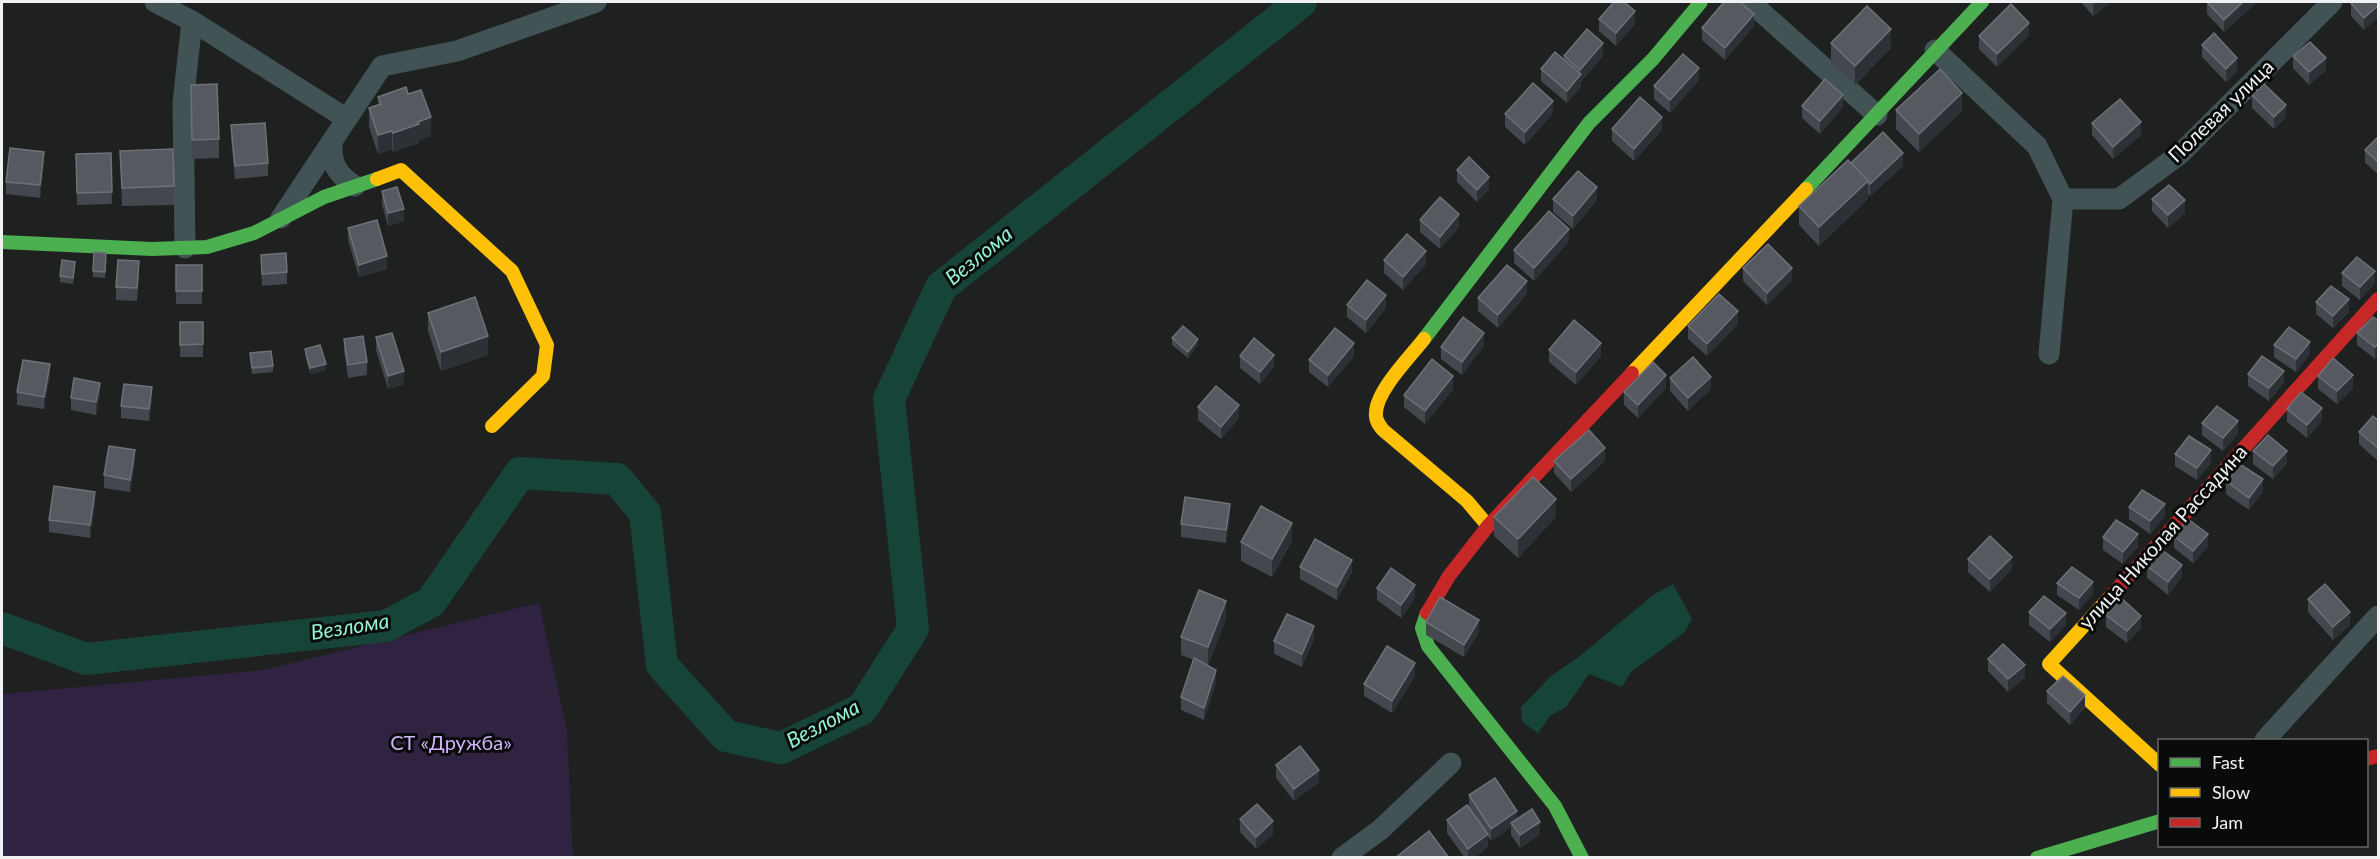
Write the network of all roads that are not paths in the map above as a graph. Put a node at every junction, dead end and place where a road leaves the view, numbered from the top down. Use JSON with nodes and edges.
{"nodes":[{"id":1,"x":155,"y":2,"type":"edge"},
{"id":2,"x":596,"y":2,"type":"edge"},
{"id":3,"x":1701,"y":2,"type":"edge"},
{"id":4,"x":1750,"y":2,"type":"edge"},
{"id":5,"x":1982,"y":2,"type":"edge"},
{"id":6,"x":2332,"y":2,"type":"edge"},
{"id":7,"x":192,"y":21,"type":"junction"},
{"id":8,"x":1935,"y":50,"type":"junction"},
{"id":9,"x":1876,"y":115,"type":"junction"},
{"id":10,"x":347,"y":118,"type":"junction"},
{"id":11,"x":332,"y":142,"type":"junction"},
{"id":12,"x":355,"y":186,"type":"junction"},
{"id":13,"x":2063,"y":199,"type":"junction"},
{"id":14,"x":280,"y":219,"type":"junction"},
{"id":15,"x":2,"y":242,"type":"edge"},
{"id":16,"x":184,"y":248,"type":"junction"},
{"id":17,"x":2379,"y":299,"type":"edge"},
{"id":18,"x":2049,"y":354,"type":"dead end"},
{"id":19,"x":492,"y":426,"type":"dead end"},
{"id":20,"x":1488,"y":526,"type":"junction"},
{"id":21,"x":2379,"y":616,"type":"edge"},
{"id":22,"x":2267,"y":739,"type":"edge"},
{"id":23,"x":1450,"y":763,"type":"dead end"},
{"id":24,"x":2158,"y":763,"type":"edge"},
{"id":25,"x":2158,"y":822,"type":"edge"},
{"id":26,"x":1342,"y":858,"type":"edge"},
{"id":27,"x":1582,"y":858,"type":"edge"},
{"id":28,"x":2037,"y":858,"type":"edge"}],
"edges":[{"from":1,"to":7,"type":"street"},
{"from":2,"to":10,"type":"street"},
{"from":3,"to":20,"type":"street"},
{"from":4,"to":9,"type":"street"},
{"from":5,"to":8,"type":"street"},
{"from":6,"to":13,"type":"street","name":"Полевая улица"},
{"from":7,"to":10,"type":"street"},
{"from":7,"to":16,"type":"street"},
{"from":8,"to":9,"type":"street"},
{"from":8,"to":13,"type":"street"},
{"from":9,"to":20,"type":"street"},
{"from":10,"to":11,"type":"street"},
{"from":11,"to":12,"type":"street"},
{"from":11,"to":14,"type":"street"},
{"from":12,"to":14,"type":"street"},
{"from":12,"to":19,"type":"street"},
{"from":13,"to":18,"type":"street"},
{"from":14,"to":16,"type":"street"},
{"from":15,"to":16,"type":"street"},
{"from":17,"to":24,"type":"street","name":"улица Николая Рассадина"},
{"from":20,"to":27,"type":"street"},
{"from":21,"to":22,"type":"street"},
{"from":23,"to":26,"type":"street"},
{"from":25,"to":28,"type":"street"}]}
